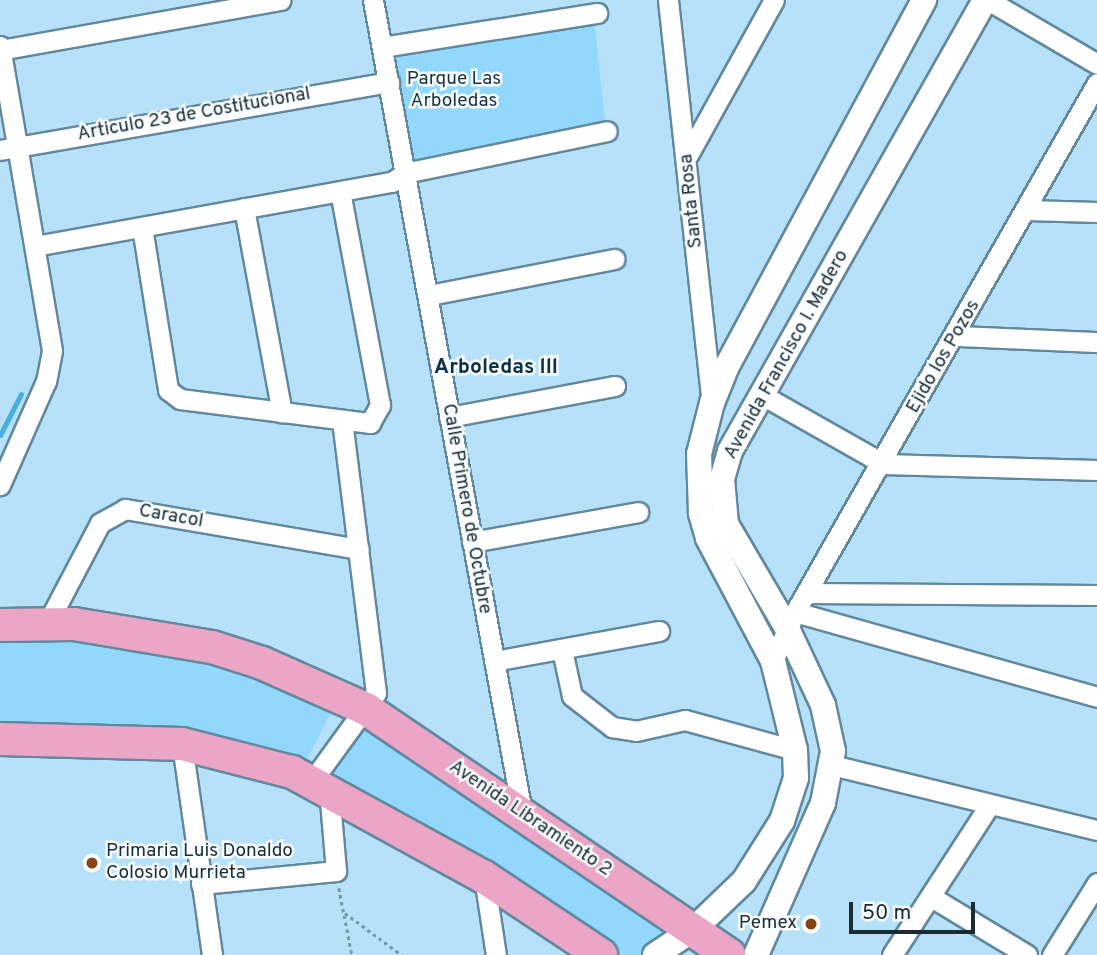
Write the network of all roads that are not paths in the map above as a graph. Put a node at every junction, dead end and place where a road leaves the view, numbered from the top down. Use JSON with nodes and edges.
{"nodes":[{"id":1,"x":281,"y":0,"type":"edge"},
{"id":2,"x":373,"y":0,"type":"edge"},
{"id":3,"x":668,"y":0,"type":"edge"},
{"id":4,"x":774,"y":0,"type":"edge"},
{"id":5,"x":924,"y":0,"type":"edge"},
{"id":6,"x":986,"y":0,"type":"edge"},
{"id":7,"x":597,"y":13,"type":"dead end"},
{"id":8,"x":382,"y":47,"type":"junction"},
{"id":9,"x":0,"y":48,"type":"edge"},
{"id":10,"x":1097,"y":64,"type":"edge"},
{"id":11,"x":389,"y":82,"type":"junction"},
{"id":12,"x":1097,"y":83,"type":"edge"},
{"id":13,"x":607,"y":131,"type":"dead end"},
{"id":14,"x":10,"y":148,"type":"edge"},
{"id":15,"x":688,"y":155,"type":"junction"},
{"id":16,"x":405,"y":173,"type":"junction"},
{"id":17,"x":340,"y":192,"type":"junction"},
{"id":18,"x":244,"y":208,"type":"junction"},
{"id":19,"x":1027,"y":210,"type":"junction"},
{"id":20,"x":1097,"y":212,"type":"edge"},
{"id":21,"x":142,"y":227,"type":"junction"},
{"id":22,"x":35,"y":246,"type":"junction"},
{"id":23,"x":615,"y":259,"type":"dead end"},
{"id":24,"x":429,"y":295,"type":"junction"},
{"id":25,"x":957,"y":336,"type":"junction"},
{"id":26,"x":1097,"y":342,"type":"edge"},
{"id":27,"x":615,"y":386,"type":"dead end"},
{"id":28,"x":762,"y":395,"type":"junction"},
{"id":29,"x":712,"y":403,"type":"junction"},
{"id":30,"x":282,"y":413,"type":"junction"},
{"id":31,"x":449,"y":417,"type":"junction"},
{"id":32,"x":342,"y":420,"type":"junction"},
{"id":33,"x":884,"y":464,"type":"junction"},
{"id":34,"x":1097,"y":470,"type":"edge"},
{"id":35,"x":0,"y":485,"type":"edge"},
{"id":36,"x":638,"y":512,"type":"dead end"},
{"id":37,"x":472,"y":542,"type":"junction"},
{"id":38,"x":359,"y":550,"type":"junction"},
{"id":39,"x":807,"y":593,"type":"junction"},
{"id":40,"x":1097,"y":595,"type":"edge"},
{"id":41,"x":791,"y":620,"type":"junction"},
{"id":42,"x":47,"y":624,"type":"junction"},
{"id":43,"x":0,"y":625,"type":"edge"},
{"id":44,"x":659,"y":631,"type":"dead end"},
{"id":45,"x":562,"y":650,"type":"junction"},
{"id":46,"x":494,"y":661,"type":"junction"},
{"id":47,"x":773,"y":662,"type":"junction"},
{"id":48,"x":1097,"y":697,"type":"edge"},
{"id":49,"x":366,"y":709,"type":"junction"},
{"id":50,"x":0,"y":739,"type":"edge"},
{"id":51,"x":183,"y":744,"type":"junction"},
{"id":52,"x":795,"y":750,"type":"junction"},
{"id":53,"x":832,"y":765,"type":"junction"},
{"id":54,"x":321,"y":785,"type":"junction"},
{"id":55,"x":990,"y":804,"type":"junction"},
{"id":56,"x":522,"y":812,"type":"junction"},
{"id":57,"x":1097,"y":830,"type":"edge"},
{"id":58,"x":484,"y":877,"type":"junction"},
{"id":59,"x":1097,"y":883,"type":"edge"},
{"id":60,"x":201,"y":884,"type":"junction"},
{"id":61,"x":933,"y":898,"type":"junction"},
{"id":62,"x":694,"y":929,"type":"junction"},
{"id":63,"x":212,"y":955,"type":"edge"},
{"id":64,"x":496,"y":955,"type":"edge"},
{"id":65,"x":601,"y":955,"type":"edge"},
{"id":66,"x":655,"y":955,"type":"edge"},
{"id":67,"x":730,"y":955,"type":"edge"},
{"id":68,"x":756,"y":955,"type":"edge"},
{"id":69,"x":892,"y":955,"type":"edge"},
{"id":70,"x":1027,"y":955,"type":"edge"},
{"id":71,"x":1052,"y":955,"type":"edge"}],
"edges":[{"from":1,"to":9,"type":"street"},
{"from":2,"to":8,"type":"street","name":"Calle Primero de Octubre"},
{"from":3,"to":15,"type":"street","name":"Santa Rosa"},
{"from":4,"to":15,"type":"street"},
{"from":5,"to":29,"type":"street","name":"Avenida Francisco I. Madero"},
{"from":6,"to":10,"type":"street"},
{"from":6,"to":28,"type":"street","name":"Avenida Francisco I. Madero"},
{"from":7,"to":8,"type":"street"},
{"from":8,"to":11,"type":"street","name":"Calle Primero de Octubre"},
{"from":9,"to":14,"type":"street"},
{"from":11,"to":14,"type":"street","name":"Articulo 23 de Costitucional"},
{"from":11,"to":16,"type":"street","name":"Calle Primero de Octubre"},
{"from":12,"to":19,"type":"street","name":"Ejido los Pozos"},
{"from":13,"to":16,"type":"street"},
{"from":14,"to":22,"type":"street"},
{"from":15,"to":29,"type":"street","name":"Santa Rosa"},
{"from":16,"to":17,"type":"street"},
{"from":16,"to":24,"type":"street","name":"Calle Primero de Octubre"},
{"from":17,"to":18,"type":"street"},
{"from":17,"to":32,"type":"street"},
{"from":18,"to":21,"type":"street"},
{"from":18,"to":30,"type":"street"},
{"from":19,"to":20,"type":"street"},
{"from":19,"to":25,"type":"street","name":"Ejido los Pozos"},
{"from":21,"to":22,"type":"street"},
{"from":21,"to":30,"type":"street"},
{"from":22,"to":35,"type":"street"},
{"from":23,"to":24,"type":"street"},
{"from":24,"to":31,"type":"street","name":"Calle Primero de Octubre"},
{"from":25,"to":26,"type":"street"},
{"from":25,"to":33,"type":"street","name":"Ejido los Pozos"},
{"from":27,"to":31,"type":"street"},
{"from":28,"to":33,"type":"street"},
{"from":28,"to":41,"type":"street","name":"Avenida Francisco I. Madero"},
{"from":29,"to":47,"type":"street","name":"Avenida Francisco I. Madero"},
{"from":30,"to":32,"type":"street"},
{"from":31,"to":37,"type":"street","name":"Calle Primero de Octubre"},
{"from":32,"to":38,"type":"street"},
{"from":33,"to":34,"type":"street"},
{"from":33,"to":39,"type":"street","name":"Ejido los Pozos"},
{"from":36,"to":37,"type":"street"},
{"from":37,"to":46,"type":"street","name":"Calle Primero de Octubre"},
{"from":38,"to":42,"type":"street","name":"Caracol"},
{"from":38,"to":49,"type":"street"},
{"from":39,"to":40,"type":"street"},
{"from":39,"to":41,"type":"street","name":"Ejido los Pozos"},
{"from":41,"to":47,"type":"street","name":"Ejido los Pozos"},
{"from":41,"to":48,"type":"street"},
{"from":41,"to":53,"type":"street","name":"Avenida Francisco I. Madero"},
{"from":42,"to":43,"type":"main road","name":"Avenida Libramiento 2"},
{"from":42,"to":49,"type":"main road","name":"Avenida Libramiento 2"},
{"from":44,"to":45,"type":"street"},
{"from":45,"to":46,"type":"street"},
{"from":45,"to":52,"type":"street"},
{"from":46,"to":56,"type":"street","name":"Calle Primero de Octubre"},
{"from":47,"to":52,"type":"street","name":"Avenida Francisco I. Madero"},
{"from":49,"to":54,"type":"street"},
{"from":49,"to":56,"type":"main road","name":"Avenida Libramiento 2"},
{"from":50,"to":51,"type":"main road"},
{"from":51,"to":54,"type":"main road"},
{"from":51,"to":60,"type":"street"},
{"from":52,"to":62,"type":"street","name":"Avenida Francisco I. Madero"},
{"from":53,"to":55,"type":"street"},
{"from":53,"to":68,"type":"street","name":"Avenida Francisco I. Madero"},
{"from":54,"to":58,"type":"main road"},
{"from":54,"to":60,"type":"street"},
{"from":55,"to":57,"type":"street"},
{"from":55,"to":61,"type":"street"},
{"from":56,"to":62,"type":"main road","name":"Avenida Libramiento 2"},
{"from":58,"to":64,"type":"street"},
{"from":58,"to":65,"type":"main road"},
{"from":59,"to":71,"type":"street"},
{"from":60,"to":63,"type":"street"},
{"from":61,"to":69,"type":"street"},
{"from":61,"to":70,"type":"street"},
{"from":62,"to":66,"type":"street"},
{"from":62,"to":67,"type":"main road","name":"Avenida Libramiento 2"}]}
